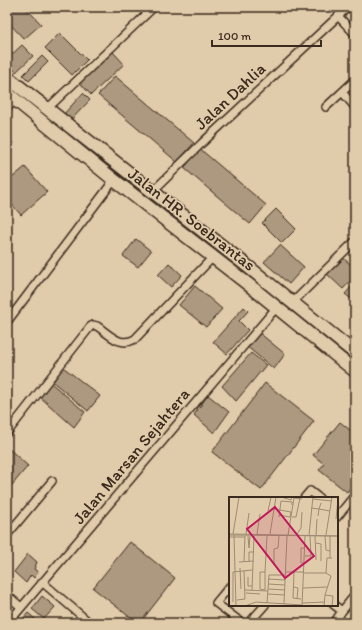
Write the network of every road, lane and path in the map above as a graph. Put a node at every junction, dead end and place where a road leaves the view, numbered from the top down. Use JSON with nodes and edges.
{"nodes":[{"id":1,"x":154,"y":7,"type":"edge"},
{"id":2,"x":348,"y":7,"type":"edge"},
{"id":3,"x":338,"y":16,"type":"junction"},
{"id":4,"x":355,"y":34,"type":"edge"},
{"id":5,"x":7,"y":77,"type":"edge"},
{"id":6,"x":355,"y":80,"type":"edge"},
{"id":7,"x":342,"y":92,"type":"junction"},
{"id":8,"x":11,"y":96,"type":"edge"},
{"id":9,"x":355,"y":107,"type":"edge"},
{"id":10,"x":326,"y":108,"type":"dead end"},
{"id":11,"x":7,"y":109,"type":"edge"},
{"id":12,"x":46,"y":109,"type":"junction"},
{"id":13,"x":114,"y":180,"type":"junction"},
{"id":14,"x":152,"y":192,"type":"junction"},
{"id":15,"x":144,"y":203,"type":"junction"},
{"id":16,"x":179,"y":213,"type":"junction"},
{"id":17,"x":170,"y":224,"type":"junction"},
{"id":18,"x":355,"y":241,"type":"edge"},
{"id":19,"x":214,"y":257,"type":"junction"},
{"id":20,"x":292,"y":303,"type":"junction"},
{"id":21,"x":276,"y":308,"type":"junction"},
{"id":22,"x":7,"y":322,"type":"edge"},
{"id":23,"x":355,"y":354,"type":"edge"},
{"id":24,"x":355,"y":371,"type":"edge"},
{"id":25,"x":7,"y":433,"type":"edge"},
{"id":26,"x":52,"y":480,"type":"dead end"},
{"id":27,"x":355,"y":495,"type":"edge"},
{"id":28,"x":305,"y":497,"type":"edge"},
{"id":29,"x":318,"y":497,"type":"edge"},
{"id":30,"x":338,"y":515,"type":"edge"},
{"id":31,"x":7,"y":535,"type":"edge"},
{"id":32,"x":42,"y":582,"type":"junction"},
{"id":33,"x":229,"y":587,"type":"edge"},
{"id":34,"x":7,"y":595,"type":"edge"},
{"id":35,"x":355,"y":595,"type":"edge"},
{"id":36,"x":264,"y":606,"type":"edge"},
{"id":37,"x":335,"y":606,"type":"edge"},
{"id":38,"x":21,"y":607,"type":"junction"},
{"id":39,"x":342,"y":612,"type":"junction"},
{"id":40,"x":8,"y":623,"type":"edge"},
{"id":41,"x":90,"y":623,"type":"edge"},
{"id":42,"x":242,"y":623,"type":"edge"},
{"id":43,"x":250,"y":623,"type":"edge"},
{"id":44,"x":334,"y":623,"type":"edge"}],
"edges":[{"from":1,"to":12,"type":"street"},
{"from":2,"to":3,"type":"street","name":"Jalan Dahlia"},
{"from":3,"to":4,"type":"street"},
{"from":3,"to":14,"type":"street","name":"Jalan Dahlia"},
{"from":5,"to":12,"type":"main road","name":"Jalan HR. Soebrantas"},
{"from":6,"to":7,"type":"street"},
{"from":7,"to":9,"type":"street"},
{"from":7,"to":10,"type":"street"},
{"from":8,"to":11,"type":"street"},
{"from":8,"to":13,"type":"main road","name":"Jalan HR. Soebrantas"},
{"from":12,"to":14,"type":"main road","name":"Jalan HR. Soebrantas"},
{"from":13,"to":15,"type":"main road","name":"Jalan HR. Soebrantas"},
{"from":13,"to":22,"type":"street"},
{"from":14,"to":15,"type":"main road"},
{"from":14,"to":16,"type":"main road","name":"Jalan HR. Soebrantas"},
{"from":15,"to":17,"type":"main road","name":"Jalan HR. Soebrantas"},
{"from":16,"to":17,"type":"main road"},
{"from":16,"to":20,"type":"main road","name":"Jalan HR. Soebrantas"},
{"from":17,"to":19,"type":"main road","name":"Jalan HR. Soebrantas"},
{"from":18,"to":20,"type":"street"},
{"from":19,"to":21,"type":"main road","name":"Jalan HR. Soebrantas"},
{"from":19,"to":25,"type":"street"},
{"from":20,"to":23,"type":"main road","name":"Jalan HR. Soebrantas"},
{"from":21,"to":24,"type":"main road","name":"Jalan HR. Soebrantas"},
{"from":21,"to":32,"type":"street","name":"Jalan Marsan Sejahtera"},
{"from":26,"to":31,"type":"street"},
{"from":27,"to":30,"type":"street"},
{"from":28,"to":29,"type":"street"},
{"from":32,"to":38,"type":"street","name":"Jalan Marsan Sejahtera"},
{"from":32,"to":41,"type":"street"},
{"from":33,"to":42,"type":"street"},
{"from":34,"to":38,"type":"street"},
{"from":35,"to":39,"type":"street"},
{"from":36,"to":43,"type":"street"},
{"from":37,"to":39,"type":"street"},
{"from":38,"to":40,"type":"street","name":"Jalan Marsan Sejahtera"},
{"from":39,"to":44,"type":"street"}]}
